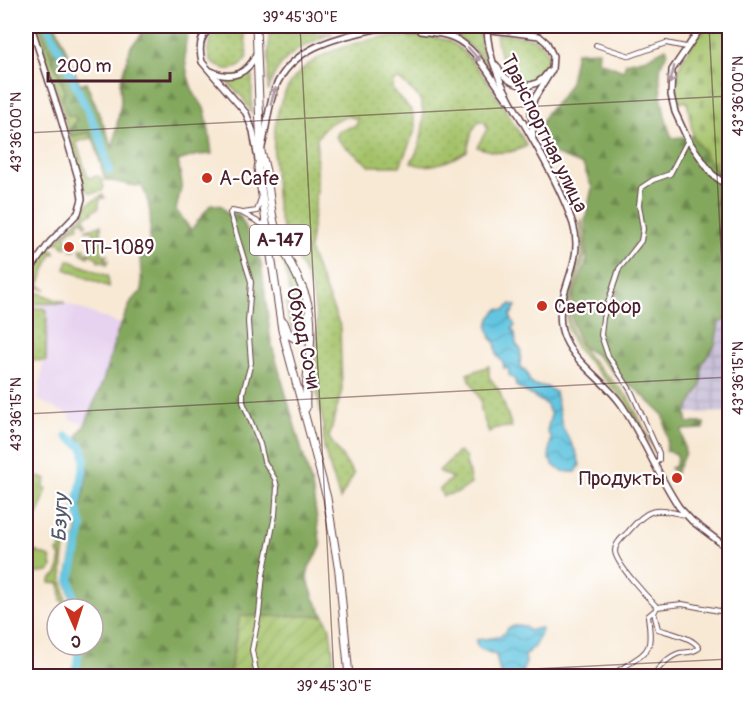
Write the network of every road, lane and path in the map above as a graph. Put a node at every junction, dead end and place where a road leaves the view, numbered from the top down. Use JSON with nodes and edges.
{"nodes":[{"id":1,"x":31,"y":26,"type":"edge"},
{"id":2,"x":216,"y":26,"type":"edge"},
{"id":3,"x":256,"y":26,"type":"edge"},
{"id":4,"x":322,"y":26,"type":"edge"},
{"id":5,"x":487,"y":26,"type":"edge"},
{"id":6,"x":702,"y":26,"type":"edge"},
{"id":7,"x":384,"y":27,"type":"junction"},
{"id":8,"x":404,"y":27,"type":"edge"},
{"id":9,"x":596,"y":45,"type":"dead end"},
{"id":10,"x":686,"y":47,"type":"junction"},
{"id":11,"x":550,"y":48,"type":"junction"},
{"id":12,"x":488,"y":50,"type":"junction"},
{"id":13,"x":257,"y":52,"type":"junction"},
{"id":14,"x":206,"y":68,"type":"junction"},
{"id":15,"x":518,"y":112,"type":"junction"},
{"id":16,"x":688,"y":140,"type":"junction"},
{"id":17,"x":534,"y":142,"type":"junction"},
{"id":18,"x":261,"y":153,"type":"junction"},
{"id":19,"x":258,"y":168,"type":"junction"},
{"id":20,"x":261,"y":188,"type":"junction"},
{"id":21,"x":729,"y":188,"type":"edge"},
{"id":22,"x":242,"y":213,"type":"junction"},
{"id":23,"x":267,"y":227,"type":"junction"},
{"id":24,"x":26,"y":276,"type":"edge"},
{"id":25,"x":278,"y":294,"type":"junction"},
{"id":26,"x":311,"y":324,"type":"junction"},
{"id":27,"x":26,"y":336,"type":"edge"},
{"id":28,"x":26,"y":360,"type":"edge"},
{"id":29,"x":307,"y":422,"type":"junction"},
{"id":30,"x":655,"y":463,"type":"junction"},
{"id":31,"x":686,"y":515,"type":"junction"},
{"id":32,"x":729,"y":550,"type":"edge"},
{"id":33,"x":656,"y":609,"type":"junction"},
{"id":34,"x":729,"y":613,"type":"edge"},
{"id":35,"x":257,"y":676,"type":"edge"},
{"id":36,"x":349,"y":676,"type":"edge"},
{"id":37,"x":615,"y":676,"type":"edge"},
{"id":38,"x":653,"y":676,"type":"edge"}],
"edges":[{"from":1,"to":24,"type":"main road"},
{"from":2,"to":14,"type":"main road"},
{"from":3,"to":13,"type":"highway","name":"Обход Сочи","number":"А-147"},
{"from":4,"to":7,"type":"main road","number":"А-147"},
{"from":5,"to":12,"type":"main road","name":"Транспортная улица"},
{"from":6,"to":10,"type":"main road"},
{"from":7,"to":8,"type":"main road","number":"А-147"},
{"from":18,"to":7,"type":"main road","number":"А-147","one_way":true},
{"from":8,"to":11,"type":"main road","bridge":true},
{"from":8,"to":15,"type":"main road","one_way":true},
{"from":9,"to":10,"type":"street"},
{"from":10,"to":16,"type":"main road","one_way":true},
{"from":11,"to":12,"type":"main road"},
{"from":11,"to":17,"type":"main road"},
{"from":12,"to":15,"type":"main road","name":"Транспортная улица"},
{"from":13,"to":14,"type":"main road"},
{"from":13,"to":18,"type":"highway","name":"Обход Сочи","number":"А-147"},
{"from":14,"to":19,"type":"main road","number":"А-147"},
{"from":15,"to":17,"type":"main road","name":"Транспортная улица"},
{"from":16,"to":21,"type":"main road"},
{"from":16,"to":30,"type":"street"},
{"from":17,"to":30,"type":"main road","name":"Транспортная улица"},
{"from":18,"to":19,"type":"highway","name":"Обход Сочи","number":"А-147"},
{"from":18,"to":26,"type":"highway","name":"Обход Сочи","number":"А-147"},
{"from":19,"to":20,"type":"highway","name":"Обход Сочи","number":"А-147"},
{"from":20,"to":22,"type":"street"},
{"from":20,"to":23,"type":"highway","name":"Обход Сочи","number":"А-147"},
{"from":22,"to":23,"type":"street"},
{"from":22,"to":35,"type":"street"},
{"from":23,"to":25,"type":"highway","name":"Обход Сочи","number":"А-147"},
{"from":25,"to":26,"type":"highway","number":"А-147"},
{"from":25,"to":29,"type":"highway","name":"Обход Сочи","number":"А-147"},
{"from":26,"to":29,"type":"highway","name":"Обход Сочи","number":"А-147"},
{"from":27,"to":28,"type":"main road"},
{"from":29,"to":36,"type":"highway","name":"Обход Сочи","number":"А-147"},
{"from":30,"to":31,"type":"main road","name":"Транспортная улица"},
{"from":31,"to":32,"type":"main road","name":"Транспортная улица"},
{"from":31,"to":33,"type":"street"},
{"from":33,"to":34,"type":"street"},
{"from":33,"to":37,"type":"street"},
{"from":33,"to":38,"type":"street"}]}
